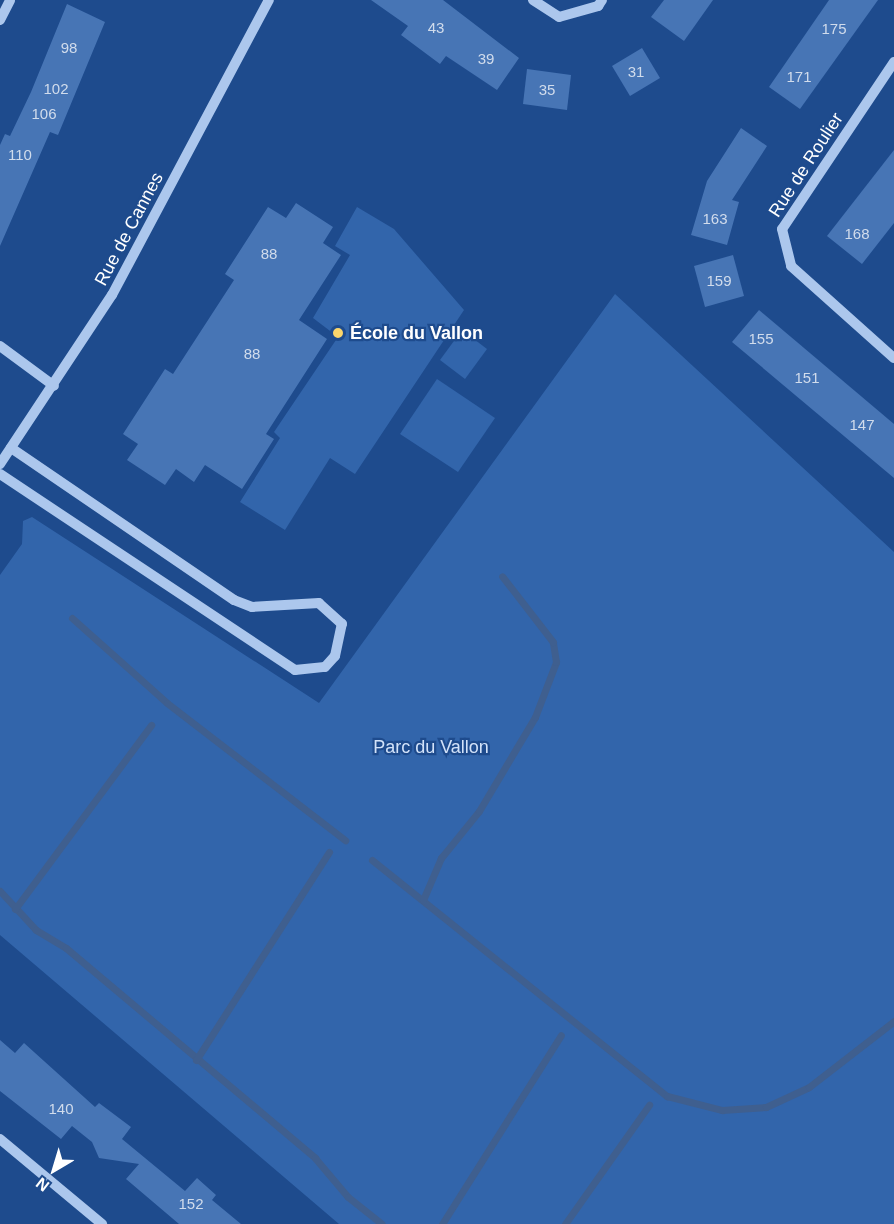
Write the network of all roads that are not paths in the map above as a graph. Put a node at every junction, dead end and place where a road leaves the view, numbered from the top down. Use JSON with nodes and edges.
{"nodes":[{"id":1,"x":10,"y":0,"type":"edge"},
{"id":2,"x":269,"y":0,"type":"edge"},
{"id":3,"x":533,"y":0,"type":"edge"},
{"id":4,"x":602,"y":0,"type":"edge"},
{"id":5,"x":0,"y":20,"type":"edge"},
{"id":6,"x":894,"y":63,"type":"edge"},
{"id":7,"x":0,"y":346,"type":"edge"},
{"id":8,"x":894,"y":358,"type":"edge"},
{"id":9,"x":54,"y":386,"type":"junction"},
{"id":10,"x":11,"y":448,"type":"junction"},
{"id":11,"x":0,"y":464,"type":"edge"},
{"id":12,"x":0,"y":474,"type":"edge"},
{"id":13,"x":0,"y":1139,"type":"edge"},
{"id":14,"x":102,"y":1224,"type":"edge"}],
"edges":[{"from":1,"to":5,"type":"street"},
{"from":2,"to":9,"type":"street","name":"Rue de Cannes"},
{"from":3,"to":4,"type":"street"},
{"from":6,"to":8,"type":"street","name":"Rue de Roulier"},
{"from":7,"to":9,"type":"street"},
{"from":9,"to":10,"type":"street","name":"Rue de Cannes"},
{"from":10,"to":11,"type":"street","name":"Rue de Cannes"},
{"from":10,"to":12,"type":"street"},
{"from":13,"to":14,"type":"street"}]}
